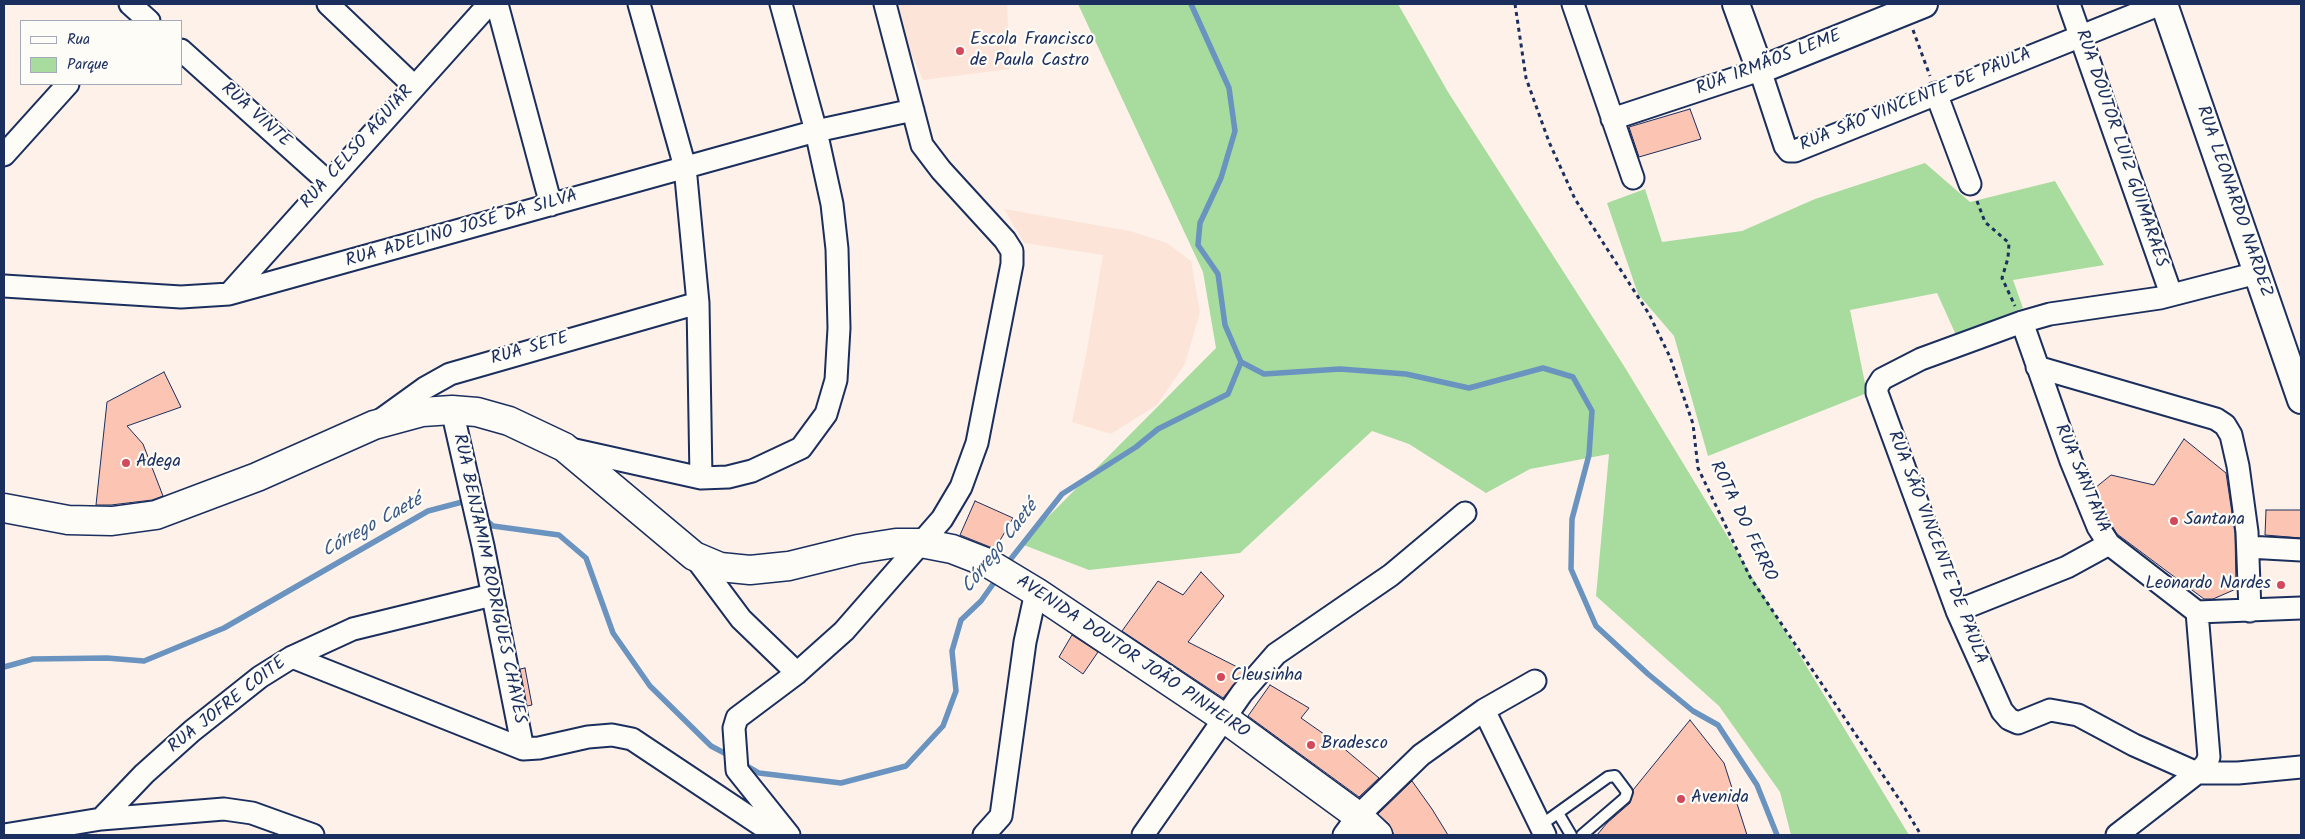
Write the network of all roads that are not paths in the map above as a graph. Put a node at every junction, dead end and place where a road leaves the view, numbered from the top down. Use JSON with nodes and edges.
{"nodes":[{"id":1,"x":328,"y":4,"type":"edge"},
{"id":2,"x":489,"y":4,"type":"edge"},
{"id":3,"x":497,"y":4,"type":"edge"},
{"id":4,"x":639,"y":4,"type":"edge"},
{"id":5,"x":781,"y":4,"type":"edge"},
{"id":6,"x":884,"y":4,"type":"edge"},
{"id":7,"x":1573,"y":4,"type":"edge"},
{"id":8,"x":1736,"y":4,"type":"edge"},
{"id":9,"x":2069,"y":4,"type":"edge"},
{"id":10,"x":2163,"y":4,"type":"edge"},
{"id":11,"x":1911,"y":6,"type":"edge"},
{"id":12,"x":2080,"y":36,"type":"junction"},
{"id":13,"x":182,"y":51,"type":"edge"},
{"id":14,"x":1760,"y":70,"type":"junction"},
{"id":15,"x":67,"y":85,"type":"edge"},
{"id":16,"x":414,"y":86,"type":"junction"},
{"id":17,"x":1936,"y":93,"type":"junction"},
{"id":18,"x":913,"y":110,"type":"junction"},
{"id":19,"x":1612,"y":120,"type":"junction"},
{"id":20,"x":816,"y":131,"type":"junction"},
{"id":21,"x":4,"y":155,"type":"edge"},
{"id":22,"x":685,"y":167,"type":"junction"},
{"id":23,"x":1634,"y":178,"type":"dead end"},
{"id":24,"x":328,"y":182,"type":"junction"},
{"id":25,"x":1970,"y":184,"type":"road end"},
{"id":26,"x":551,"y":205,"type":"junction"},
{"id":27,"x":2258,"y":273,"type":"junction"},
{"id":28,"x":4,"y":286,"type":"edge"},
{"id":29,"x":229,"y":294,"type":"junction"},
{"id":30,"x":2171,"y":294,"type":"junction"},
{"id":31,"x":698,"y":304,"type":"junction"},
{"id":32,"x":2022,"y":322,"type":"junction"},
{"id":33,"x":2037,"y":366,"type":"junction"},
{"id":34,"x":2301,"y":400,"type":"edge"},
{"id":35,"x":452,"y":410,"type":"junction"},
{"id":36,"x":374,"y":425,"type":"junction"},
{"id":37,"x":564,"y":447,"type":"junction"},
{"id":38,"x":701,"y":478,"type":"junction"},
{"id":39,"x":4,"y":508,"type":"edge"},
{"id":40,"x":1465,"y":513,"type":"dead end"},
{"id":41,"x":921,"y":543,"type":"junction"},
{"id":42,"x":2110,"y":544,"type":"junction"},
{"id":43,"x":2248,"y":547,"type":"junction"},
{"id":44,"x":2301,"y":550,"type":"edge"},
{"id":45,"x":694,"y":556,"type":"junction"},
{"id":46,"x":1033,"y":590,"type":"junction"},
{"id":47,"x":492,"y":595,"type":"junction"},
{"id":48,"x":2301,"y":608,"type":"edge"},
{"id":49,"x":1957,"y":610,"type":"junction"},
{"id":50,"x":2250,"y":611,"type":"junction"},
{"id":51,"x":2197,"y":612,"type":"junction"},
{"id":52,"x":292,"y":657,"type":"junction"},
{"id":53,"x":797,"y":673,"type":"junction"},
{"id":54,"x":1535,"y":680,"type":"dead end"},
{"id":55,"x":1484,"y":710,"type":"junction"},
{"id":56,"x":1224,"y":718,"type":"junction"},
{"id":57,"x":523,"y":749,"type":"junction"},
{"id":58,"x":2301,"y":767,"type":"edge"},
{"id":59,"x":2197,"y":773,"type":"junction"},
{"id":60,"x":100,"y":819,"type":"junction"},
{"id":61,"x":1548,"y":824,"type":"edge"},
{"id":62,"x":1351,"y":826,"type":"edge"},
{"id":63,"x":4,"y":835,"type":"edge"},
{"id":64,"x":313,"y":835,"type":"edge"},
{"id":65,"x":776,"y":835,"type":"edge"},
{"id":66,"x":789,"y":835,"type":"edge"},
{"id":67,"x":984,"y":835,"type":"edge"},
{"id":68,"x":1144,"y":835,"type":"edge"},
{"id":69,"x":1378,"y":835,"type":"edge"},
{"id":70,"x":1571,"y":835,"type":"edge"},
{"id":71,"x":1582,"y":835,"type":"edge"},
{"id":72,"x":2117,"y":835,"type":"edge"}],
"edges":[{"from":1,"to":16,"type":"street"},
{"from":2,"to":16,"type":"street","name":"RUA CELSO AGUIAR"},
{"from":3,"to":26,"type":"street"},
{"from":4,"to":22,"type":"street"},
{"from":5,"to":20,"type":"street"},
{"from":6,"to":18,"type":"street"},
{"from":7,"to":19,"type":"street"},
{"from":8,"to":14,"type":"street","name":"RUA SÃO VINCENTE DE PAULA"},
{"from":9,"to":12,"type":"street","name":"RUA DOUTOR LUIZ GUIMARAES"},
{"from":10,"to":12,"type":"street","name":"RUA SÃO VINCENTE DE PAULA"},
{"from":10,"to":27,"type":"street","name":"RUA LEONARDO NARDEZ"},
{"from":11,"to":14,"type":"street","name":"RUA IRMÃOS LEME"},
{"from":12,"to":17,"type":"street","name":"RUA SÃO VINCENTE DE PAULA"},
{"from":12,"to":30,"type":"street","name":"RUA DOUTOR LUIZ GUIMARAES"},
{"from":13,"to":24,"type":"street","name":"RUA VINTE"},
{"from":14,"to":17,"type":"street","name":"RUA SÃO VINCENTE DE PAULA"},
{"from":14,"to":19,"type":"street","name":"RUA IRMÃOS LEME"},
{"from":15,"to":21,"type":"street"},
{"from":16,"to":24,"type":"street","name":"RUA CELSO AGUIAR"},
{"from":17,"to":25,"type":"street"},
{"from":18,"to":20,"type":"street","name":"RUA ADELINO JOSÉ DA SILVA"},
{"from":18,"to":41,"type":"street"},
{"from":19,"to":23,"type":"street"},
{"from":20,"to":22,"type":"street","name":"RUA ADELINO JOSÉ DA SILVA"},
{"from":20,"to":38,"type":"street"},
{"from":22,"to":26,"type":"street","name":"RUA ADELINO JOSÉ DA SILVA"},
{"from":22,"to":31,"type":"street"},
{"from":24,"to":29,"type":"street","name":"RUA CELSO AGUIAR"},
{"from":26,"to":29,"type":"street","name":"RUA ADELINO JOSÉ DA SILVA"},
{"from":27,"to":30,"type":"street"},
{"from":27,"to":34,"type":"street","name":"RUA LEONARDO NARDEZ"},
{"from":28,"to":29,"type":"street","name":"RUA ADELINO JOSÉ DA SILVA"},
{"from":30,"to":32,"type":"street"},
{"from":31,"to":36,"type":"street","name":"RUA SETE"},
{"from":31,"to":38,"type":"street"},
{"from":32,"to":33,"type":"street","name":"RUA SANTANA"},
{"from":32,"to":49,"type":"street","name":"RUA SÃO VINCENTE DE PAULA"},
{"from":33,"to":42,"type":"street","name":"RUA SANTANA"},
{"from":33,"to":43,"type":"street"},
{"from":35,"to":36,"type":"main road","name":"AVENIDA DOUTOR JOÃO PINHEIRO"},
{"from":35,"to":37,"type":"main road","name":"AVENIDA DOUTOR JOÃO PINHEIRO"},
{"from":35,"to":47,"type":"street","name":"RUA BENJAMIM RODRIGUES CHAVES"},
{"from":36,"to":39,"type":"main road","name":"AVENIDA DOUTOR JOÃO PINHEIRO"},
{"from":37,"to":38,"type":"street"},
{"from":37,"to":45,"type":"main road","name":"AVENIDA DOUTOR JOÃO PINHEIRO"},
{"from":40,"to":56,"type":"street"},
{"from":41,"to":45,"type":"main road","name":"AVENIDA DOUTOR JOÃO PINHEIRO"},
{"from":41,"to":46,"type":"main road","name":"AVENIDA DOUTOR JOÃO PINHEIRO"},
{"from":41,"to":53,"type":"street"},
{"from":42,"to":49,"type":"street"},
{"from":42,"to":51,"type":"street","name":"RUA SANTANA"},
{"from":43,"to":44,"type":"street"},
{"from":43,"to":50,"type":"street"},
{"from":45,"to":53,"type":"street"},
{"from":46,"to":56,"type":"main road","name":"AVENIDA DOUTOR JOÃO PINHEIRO"},
{"from":46,"to":67,"type":"street"},
{"from":47,"to":52,"type":"street","name":"RUA JOFRE COITE"},
{"from":47,"to":57,"type":"street","name":"RUA BENJAMIM RODRIGUES CHAVES"},
{"from":48,"to":50,"type":"street"},
{"from":49,"to":59,"type":"street","name":"RUA SÃO VINCENTE DE PAULA"},
{"from":50,"to":51,"type":"street"},
{"from":51,"to":59,"type":"street"},
{"from":52,"to":57,"type":"street"},
{"from":52,"to":60,"type":"street","name":"RUA JOFRE COITE"},
{"from":53,"to":66,"type":"street"},
{"from":54,"to":55,"type":"street"},
{"from":55,"to":61,"type":"street"},
{"from":55,"to":62,"type":"street"},
{"from":56,"to":62,"type":"main road","name":"AVENIDA DOUTOR JOÃO PINHEIRO"},
{"from":56,"to":68,"type":"street"},
{"from":57,"to":65,"type":"street"},
{"from":58,"to":59,"type":"street"},
{"from":59,"to":72,"type":"street"},
{"from":60,"to":63,"type":"street"},
{"from":60,"to":64,"type":"street"},
{"from":61,"to":70,"type":"lane"},
{"from":61,"to":71,"type":"lane"},
{"from":62,"to":69,"type":"main road","name":"AVENIDA DOUTOR JOÃO PINHEIRO"}]}
